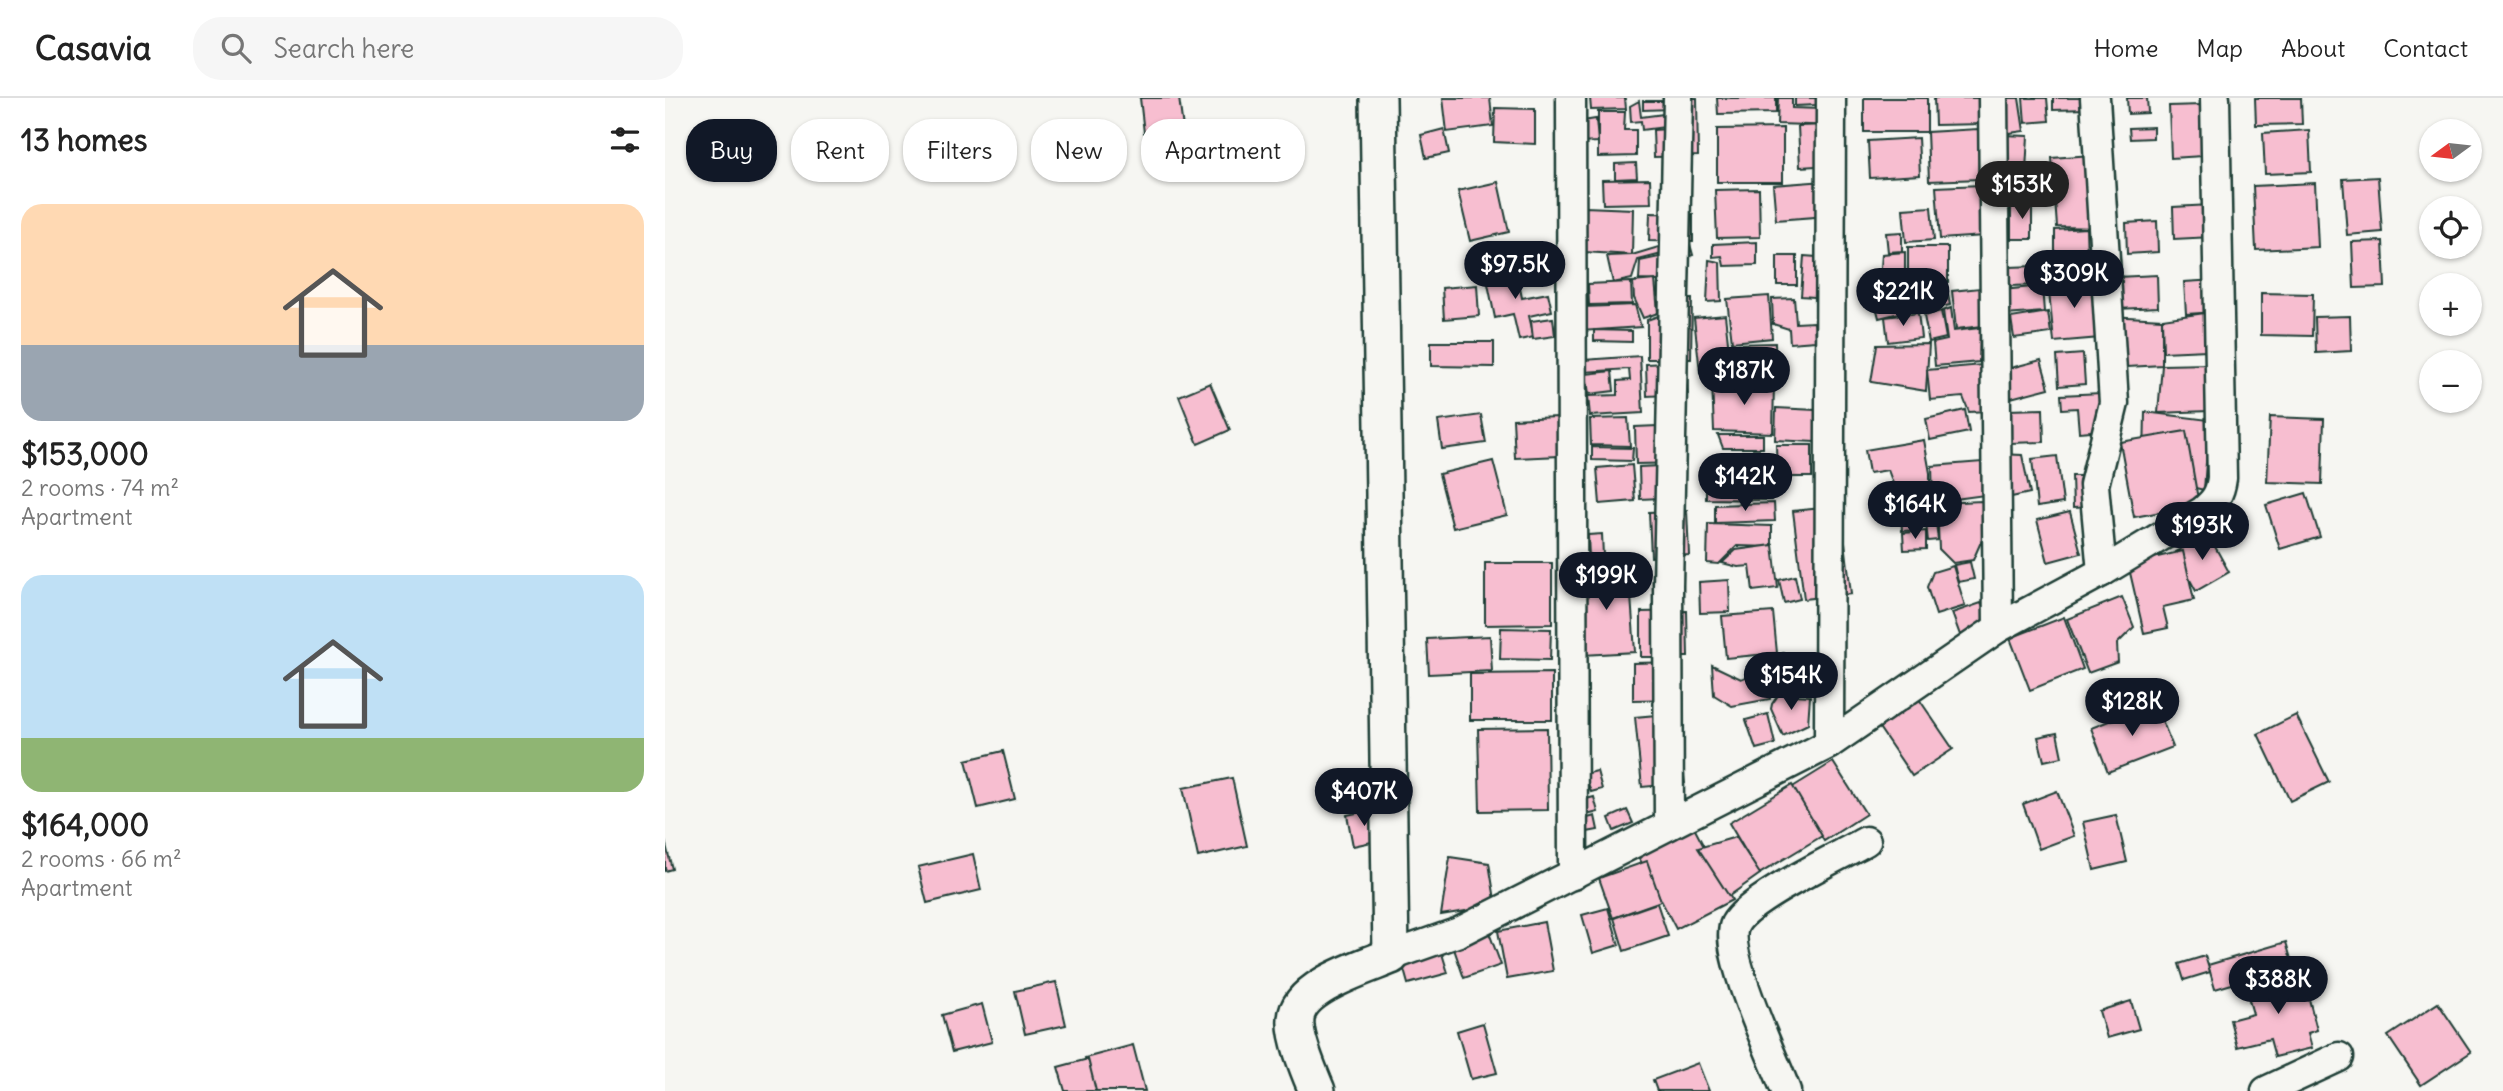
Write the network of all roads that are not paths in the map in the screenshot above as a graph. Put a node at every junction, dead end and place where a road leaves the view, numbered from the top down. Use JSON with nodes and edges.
{"nodes":[{"id":1,"x":1378,"y":98,"type":"edge"},
{"id":2,"x":1571,"y":98,"type":"edge"},
{"id":3,"x":1678,"y":98,"type":"edge"},
{"id":4,"x":1831,"y":98,"type":"edge"},
{"id":5,"x":1993,"y":98,"type":"edge"},
{"id":6,"x":2095,"y":98,"type":"edge"},
{"id":7,"x":2215,"y":98,"type":"edge"},
{"id":8,"x":2102,"y":572,"type":"junction"},
{"id":9,"x":1998,"y":628,"type":"junction"},
{"id":10,"x":1829,"y":744,"type":"junction"},
{"id":11,"x":1669,"y":825,"type":"junction"},
{"id":12,"x":1866,"y":841,"type":"dead end"},
{"id":13,"x":1573,"y":875,"type":"junction"},
{"id":14,"x":1391,"y":956,"type":"junction"},
{"id":15,"x":2339,"y":1057,"type":"dead end"},
{"id":16,"x":1317,"y":1091,"type":"edge"},
{"id":17,"x":1786,"y":1091,"type":"edge"},
{"id":18,"x":2266,"y":1091,"type":"edge"}],
"edges":[{"from":1,"to":14,"type":"street"},
{"from":2,"to":13,"type":"street"},
{"from":3,"to":11,"type":"street"},
{"from":4,"to":10,"type":"street"},
{"from":5,"to":9,"type":"street"},
{"from":6,"to":8,"type":"street"},
{"from":7,"to":8,"type":"street"},
{"from":8,"to":9,"type":"street"},
{"from":9,"to":10,"type":"street"},
{"from":10,"to":11,"type":"street"},
{"from":11,"to":13,"type":"street"},
{"from":12,"to":17,"type":"street"},
{"from":13,"to":14,"type":"street"},
{"from":14,"to":16,"type":"street"},
{"from":15,"to":18,"type":"street"}]}
